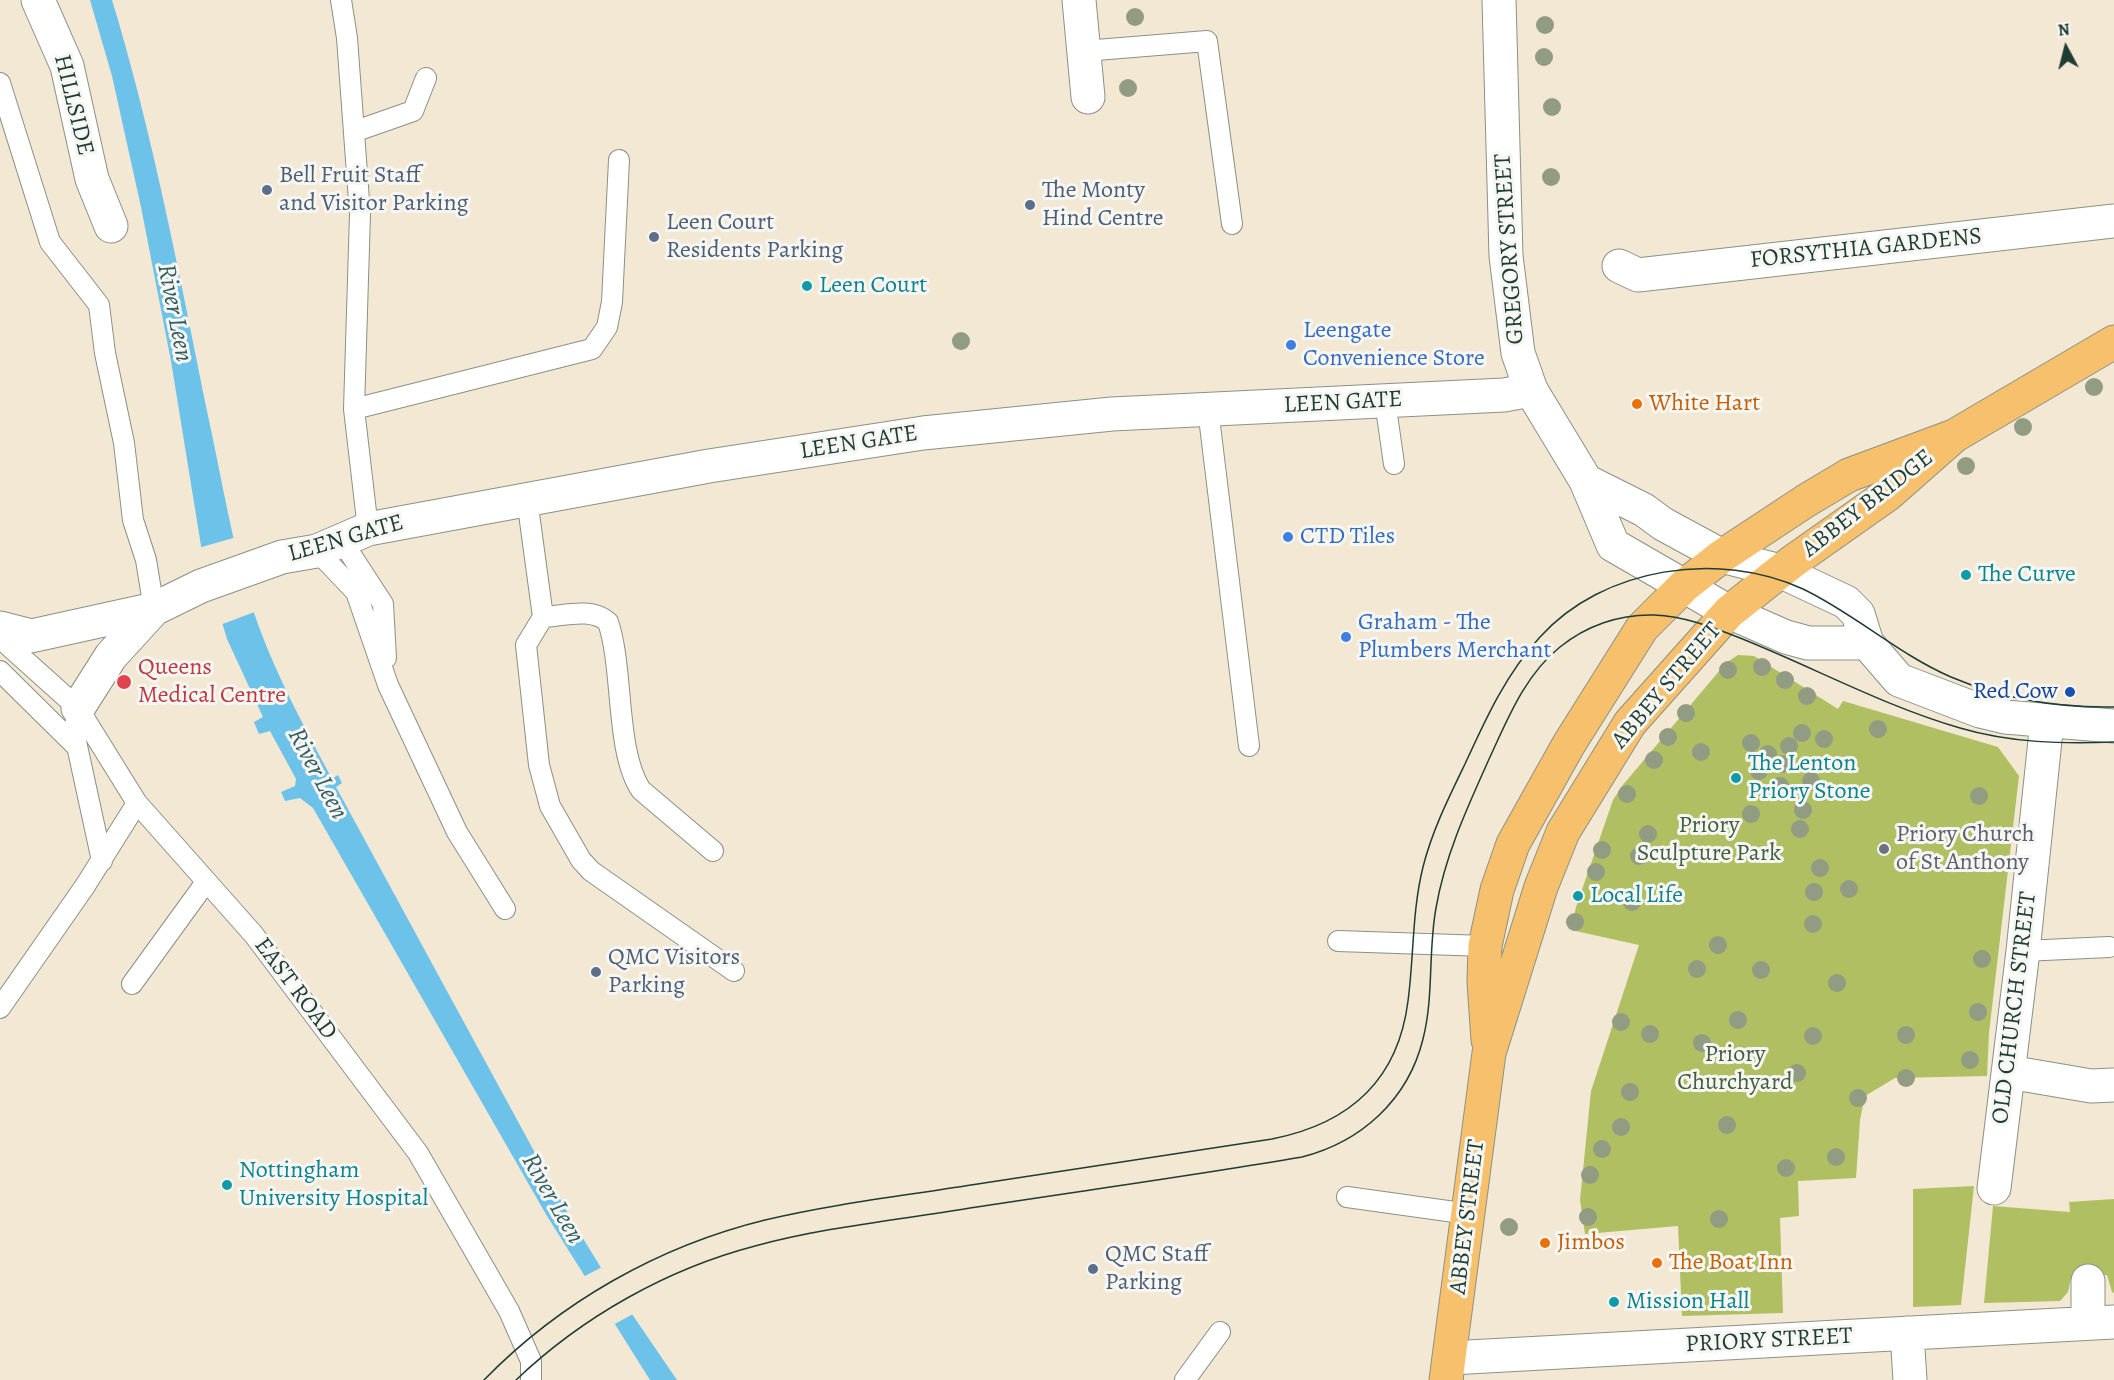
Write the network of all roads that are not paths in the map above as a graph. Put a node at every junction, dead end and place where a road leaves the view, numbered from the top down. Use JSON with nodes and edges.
{"nodes":[{"id":1,"x":38,"y":0,"type":"edge"},
{"id":2,"x":341,"y":0,"type":"edge"},
{"id":3,"x":1079,"y":0,"type":"edge"},
{"id":4,"x":1499,"y":0,"type":"edge"},
{"id":5,"x":1084,"y":51,"type":"junction"},
{"id":6,"x":426,"y":78,"type":"dead end"},
{"id":7,"x":0,"y":83,"type":"edge"},
{"id":8,"x":1088,"y":97,"type":"dead end"},
{"id":9,"x":356,"y":131,"type":"junction"},
{"id":10,"x":619,"y":160,"type":"dead end"},
{"id":11,"x":2114,"y":222,"type":"edge"},
{"id":12,"x":1232,"y":224,"type":"dead end"},
{"id":13,"x":111,"y":226,"type":"dead end"},
{"id":14,"x":1619,"y":266,"type":"dead end"},
{"id":15,"x":2114,"y":342,"type":"edge"},
{"id":16,"x":1531,"y":390,"type":"junction"},
{"id":17,"x":1385,"y":401,"type":"junction"},
{"id":18,"x":354,"y":409,"type":"junction"},
{"id":19,"x":1208,"y":409,"type":"junction"},
{"id":20,"x":1954,"y":436,"type":"junction"},
{"id":21,"x":1394,"y":464,"type":"dead end"},
{"id":22,"x":1586,"y":481,"type":"junction"},
{"id":23,"x":527,"y":499,"type":"junction"},
{"id":24,"x":342,"y":540,"type":"junction"},
{"id":25,"x":1722,"y":556,"type":"junction"},
{"id":26,"x":1780,"y":572,"type":"junction"},
{"id":27,"x":1684,"y":586,"type":"junction"},
{"id":28,"x":154,"y":609,"type":"junction"},
{"id":29,"x":1728,"y":612,"type":"junction"},
{"id":30,"x":543,"y":617,"type":"junction"},
{"id":31,"x":0,"y":628,"type":"edge"},
{"id":32,"x":0,"y":638,"type":"edge"},
{"id":33,"x":1867,"y":643,"type":"junction"},
{"id":34,"x":0,"y":671,"type":"edge"},
{"id":35,"x":387,"y":685,"type":"junction"},
{"id":36,"x":78,"y":708,"type":"junction"},
{"id":37,"x":2114,"y":712,"type":"edge"},
{"id":38,"x":2047,"y":721,"type":"junction"},
{"id":39,"x":2114,"y":726,"type":"edge"},
{"id":40,"x":1249,"y":746,"type":"dead end"},
{"id":41,"x":77,"y":747,"type":"junction"},
{"id":42,"x":137,"y":803,"type":"junction"},
{"id":43,"x":713,"y":851,"type":"dead end"},
{"id":44,"x":102,"y":861,"type":"junction"},
{"id":45,"x":206,"y":882,"type":"junction"},
{"id":46,"x":505,"y":909,"type":"dead end"},
{"id":47,"x":1338,"y":941,"type":"dead end"},
{"id":48,"x":1485,"y":945,"type":"junction"},
{"id":49,"x":2109,"y":947,"type":"dead end"},
{"id":50,"x":2023,"y":951,"type":"junction"},
{"id":51,"x":734,"y":971,"type":"dead end"},
{"id":52,"x":132,"y":984,"type":"dead end"},
{"id":53,"x":0,"y":1008,"type":"edge"},
{"id":54,"x":1490,"y":1053,"type":"junction"},
{"id":55,"x":2009,"y":1072,"type":"junction"},
{"id":56,"x":2114,"y":1085,"type":"edge"},
{"id":57,"x":1994,"y":1188,"type":"dead end"},
{"id":58,"x":1347,"y":1197,"type":"dead end"},
{"id":59,"x":1469,"y":1214,"type":"junction"},
{"id":60,"x":2088,"y":1281,"type":"dead end"},
{"id":61,"x":2101,"y":1322,"type":"edge"},
{"id":62,"x":1220,"y":1332,"type":"dead end"},
{"id":63,"x":1907,"y":1333,"type":"junction"},
{"id":64,"x":1448,"y":1369,"type":"edge"},
{"id":65,"x":531,"y":1380,"type":"edge"},
{"id":66,"x":1185,"y":1380,"type":"edge"},
{"id":67,"x":1910,"y":1380,"type":"edge"}],
"edges":[{"from":1,"to":13,"type":"street","name":"HILLSIDE"},
{"from":2,"to":9,"type":"lane"},
{"from":3,"to":5,"type":"street"},
{"from":4,"to":16,"type":"street","name":"GREGORY STREET"},
{"from":5,"to":8,"type":"street"},
{"from":5,"to":12,"type":"lane"},
{"from":6,"to":9,"type":"lane"},
{"from":7,"to":28,"type":"lane"},
{"from":9,"to":18,"type":"lane"},
{"from":10,"to":18,"type":"lane"},
{"from":11,"to":14,"type":"street","name":"FORSYTHIA GARDENS"},
{"from":15,"to":20,"type":"main road","name":"ABBEY BRIDGE"},
{"from":16,"to":17,"type":"street","name":"LEEN GATE"},
{"from":16,"to":22,"type":"street","name":"GREGORY STREET"},
{"from":17,"to":19,"type":"street","name":"LEEN GATE"},
{"from":17,"to":21,"type":"lane"},
{"from":18,"to":24,"type":"lane"},
{"from":19,"to":23,"type":"street","name":"LEEN GATE"},
{"from":19,"to":40,"type":"lane"},
{"from":20,"to":25,"type":"main road","name":"ABBEY BRIDGE"},
{"from":20,"to":26,"type":"main road","name":"ABBEY BRIDGE"},
{"from":22,"to":25,"type":"street"},
{"from":22,"to":27,"type":"street","name":"GREGORY STREET"},
{"from":23,"to":24,"type":"street","name":"LEEN GATE"},
{"from":23,"to":30,"type":"lane"},
{"from":24,"to":28,"type":"street","name":"LEEN GATE"},
{"from":24,"to":35,"type":"lane"},
{"from":24,"to":35,"type":"lane"},
{"from":25,"to":26,"type":"street"},
{"from":25,"to":27,"type":"main road","name":"ABBEY STREET"},
{"from":26,"to":29,"type":"main road","name":"ABBEY STREET"},
{"from":26,"to":33,"type":"street"},
{"from":27,"to":29,"type":"street","name":"GREGORY STREET"},
{"from":27,"to":48,"type":"main road","name":"ABBEY STREET"},
{"from":28,"to":31,"type":"street"},
{"from":28,"to":36,"type":"street"},
{"from":29,"to":33,"type":"street","name":"GREGORY STREET"},
{"from":29,"to":54,"type":"main road","name":"ABBEY STREET"},
{"from":30,"to":43,"type":"lane"},
{"from":30,"to":51,"type":"lane"},
{"from":32,"to":36,"type":"lane","name":"EAST ROAD"},
{"from":33,"to":38,"type":"street"},
{"from":34,"to":41,"type":"lane"},
{"from":35,"to":46,"type":"lane"},
{"from":36,"to":41,"type":"lane"},
{"from":36,"to":42,"type":"lane","name":"EAST ROAD"},
{"from":37,"to":38,"type":"street"},
{"from":38,"to":39,"type":"street"},
{"from":38,"to":50,"type":"street","name":"OLD CHURCH STREET"},
{"from":41,"to":44,"type":"lane"},
{"from":42,"to":44,"type":"lane"},
{"from":42,"to":45,"type":"lane","name":"EAST ROAD"},
{"from":44,"to":53,"type":"lane"},
{"from":45,"to":52,"type":"lane"},
{"from":45,"to":65,"type":"lane","name":"EAST ROAD"},
{"from":47,"to":48,"type":"lane"},
{"from":48,"to":54,"type":"main road","name":"ABBEY STREET"},
{"from":49,"to":50,"type":"lane"},
{"from":50,"to":55,"type":"street","name":"OLD CHURCH STREET"},
{"from":54,"to":59,"type":"main road","name":"ABBEY STREET"},
{"from":55,"to":56,"type":"street"},
{"from":55,"to":57,"type":"street","name":"OLD CHURCH STREET"},
{"from":58,"to":59,"type":"lane"},
{"from":59,"to":64,"type":"main road","name":"ABBEY STREET"},
{"from":60,"to":61,"type":"street","name":"PRIORY STREET"},
{"from":61,"to":63,"type":"street","name":"PRIORY STREET"},
{"from":62,"to":66,"type":"lane"},
{"from":63,"to":64,"type":"street","name":"PRIORY STREET"},
{"from":63,"to":67,"type":"street"}]}
